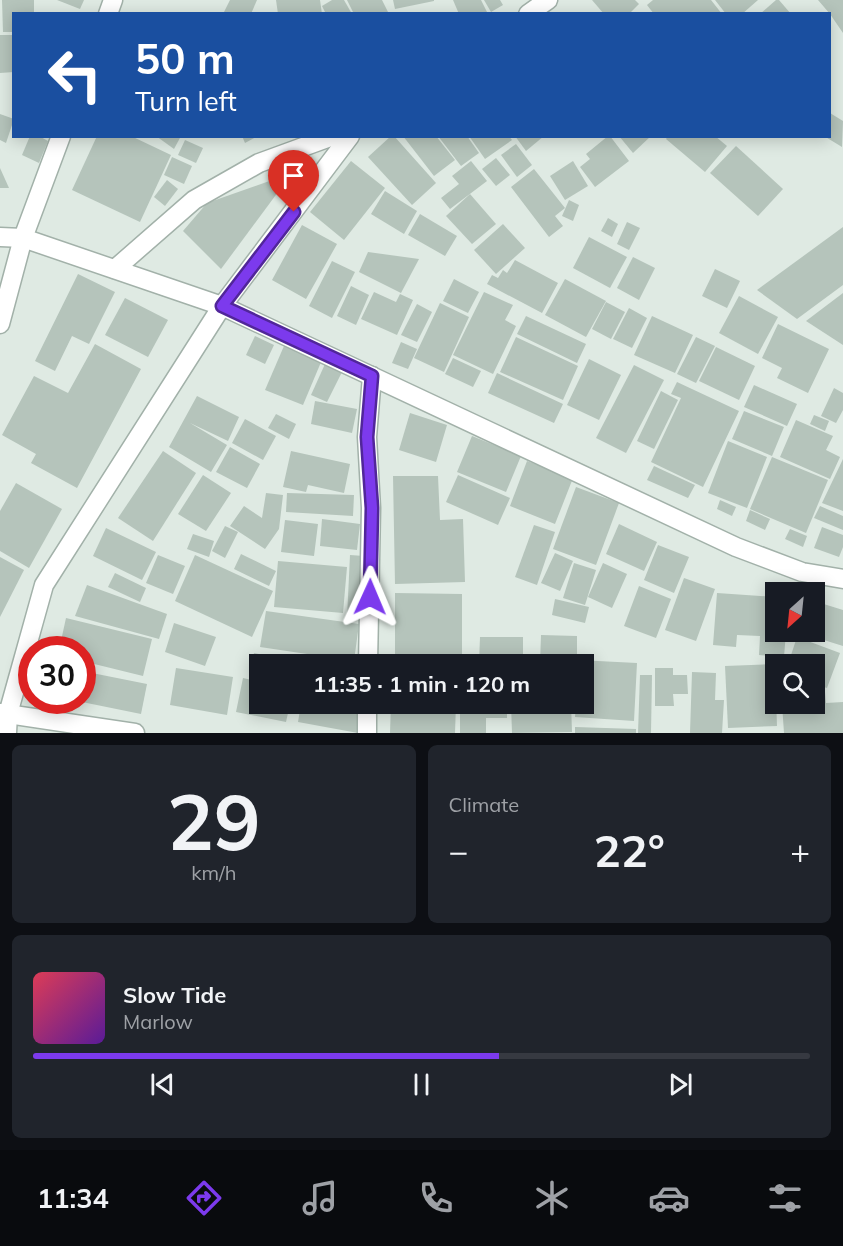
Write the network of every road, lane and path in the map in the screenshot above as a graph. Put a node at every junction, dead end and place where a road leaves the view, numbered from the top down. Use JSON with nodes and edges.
{"nodes":[{"id":1,"x":548,"y":0,"type":"edge"},
{"id":2,"x":531,"y":12,"type":"edge"},
{"id":3,"x":60,"y":138,"type":"edge"},
{"id":4,"x":328,"y":138,"type":"edge"},
{"id":5,"x":348,"y":138,"type":"edge"},
{"id":6,"x":0,"y":237,"type":"edge"},
{"id":7,"x":23,"y":238,"type":"junction"},
{"id":8,"x":115,"y":269,"type":"junction"},
{"id":9,"x":222,"y":306,"type":"junction"},
{"id":10,"x":0,"y":324,"type":"edge"},
{"id":11,"x":372,"y":376,"type":"junction"},
{"id":12,"x":843,"y":579,"type":"edge"},
{"id":13,"x":368,"y":654,"type":"edge"},
{"id":14,"x":4,"y":713,"type":"edge"},
{"id":15,"x":368,"y":714,"type":"edge"},
{"id":16,"x":7,"y":733,"type":"edge"},
{"id":17,"x":135,"y":733,"type":"edge"},
{"id":18,"x":367,"y":733,"type":"edge"}],
"edges":[{"from":1,"to":2,"type":"street"},
{"from":3,"to":7,"type":"street"},
{"from":4,"to":8,"type":"street"},
{"from":5,"to":9,"type":"street"},
{"from":6,"to":7,"type":"street"},
{"from":7,"to":8,"type":"street"},
{"from":7,"to":10,"type":"street"},
{"from":8,"to":9,"type":"street"},
{"from":9,"to":11,"type":"street"},
{"from":9,"to":14,"type":"street"},
{"from":11,"to":12,"type":"street"},
{"from":11,"to":13,"type":"street"},
{"from":14,"to":16,"type":"street"},
{"from":14,"to":17,"type":"street"},
{"from":15,"to":18,"type":"street"}]}
